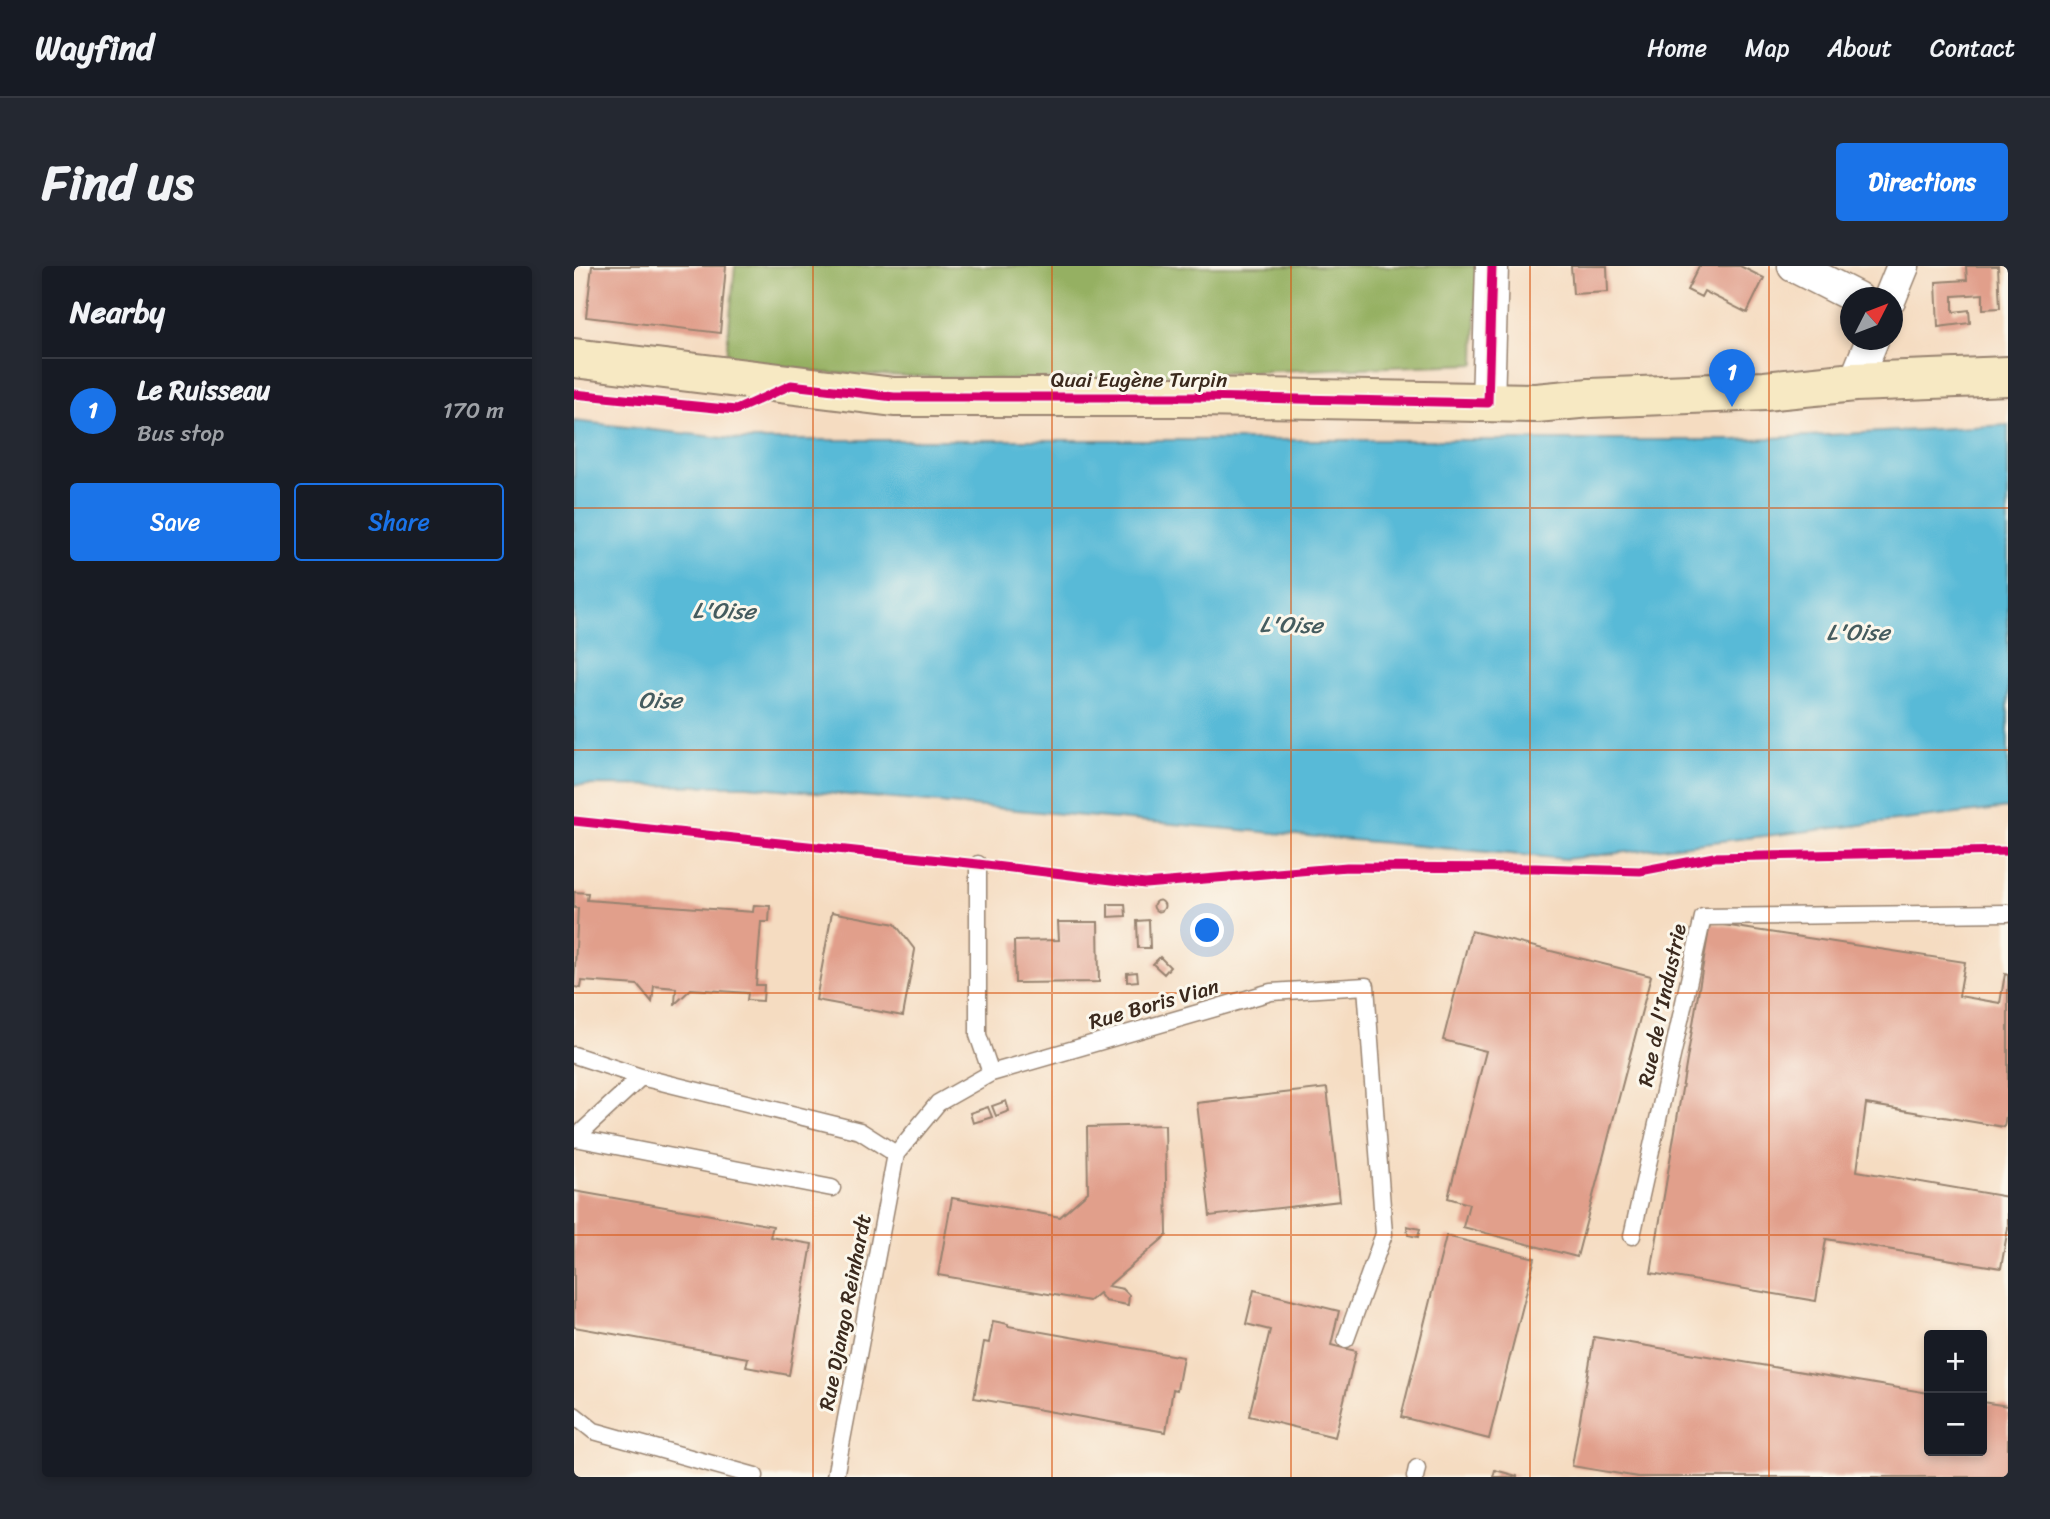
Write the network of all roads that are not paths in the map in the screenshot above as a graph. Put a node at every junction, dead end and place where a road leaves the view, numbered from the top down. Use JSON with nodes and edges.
{"nodes":[{"id":1,"x":1492,"y":266,"type":"edge"},
{"id":2,"x":1794,"y":266,"type":"edge"},
{"id":3,"x":1903,"y":266,"type":"edge"},
{"id":4,"x":1894,"y":287,"type":"edge"},
{"id":5,"x":1840,"y":289,"type":"edge"},
{"id":6,"x":1868,"y":350,"type":"edge"},
{"id":7,"x":574,"y":358,"type":"edge"},
{"id":8,"x":2008,"y":376,"type":"edge"},
{"id":9,"x":1855,"y":382,"type":"junction"},
{"id":10,"x":1488,"y":403,"type":"junction"},
{"id":11,"x":978,"y":864,"type":"dead end"},
{"id":12,"x":2008,"y":912,"type":"edge"},
{"id":13,"x":574,"y":1055,"type":"edge"},
{"id":14,"x":991,"y":1073,"type":"junction"},
{"id":15,"x":641,"y":1077,"type":"junction"},
{"id":16,"x":575,"y":1139,"type":"edge"},
{"id":17,"x":896,"y":1154,"type":"junction"},
{"id":18,"x":832,"y":1188,"type":"dead end"},
{"id":19,"x":1632,"y":1236,"type":"dead end"},
{"id":20,"x":1346,"y":1339,"type":"dead end"},
{"id":21,"x":574,"y":1415,"type":"edge"},
{"id":22,"x":755,"y":1476,"type":"edge"},
{"id":23,"x":835,"y":1477,"type":"edge"}],
"edges":[{"from":1,"to":10,"type":"street"},
{"from":2,"to":5,"type":"street"},
{"from":3,"to":4,"type":"street"},
{"from":6,"to":9,"type":"street"},
{"from":7,"to":10,"type":"main road","name":"Quai Eugène Turpin"},
{"from":8,"to":9,"type":"main road","name":"Quai Eugène Turpin"},
{"from":9,"to":10,"type":"main road","name":"Quai Eugène Turpin"},
{"from":11,"to":14,"type":"lane"},
{"from":12,"to":19,"type":"lane","name":"Rue de l'Industrie"},
{"from":13,"to":15,"type":"lane"},
{"from":14,"to":17,"type":"lane","name":"Rue Boris Vian"},
{"from":14,"to":20,"type":"lane","name":"Rue Boris Vian"},
{"from":15,"to":16,"type":"lane"},
{"from":15,"to":17,"type":"lane"},
{"from":16,"to":18,"type":"lane"},
{"from":17,"to":23,"type":"lane","name":"Rue Django Reinhardt"},
{"from":21,"to":22,"type":"lane"}]}
